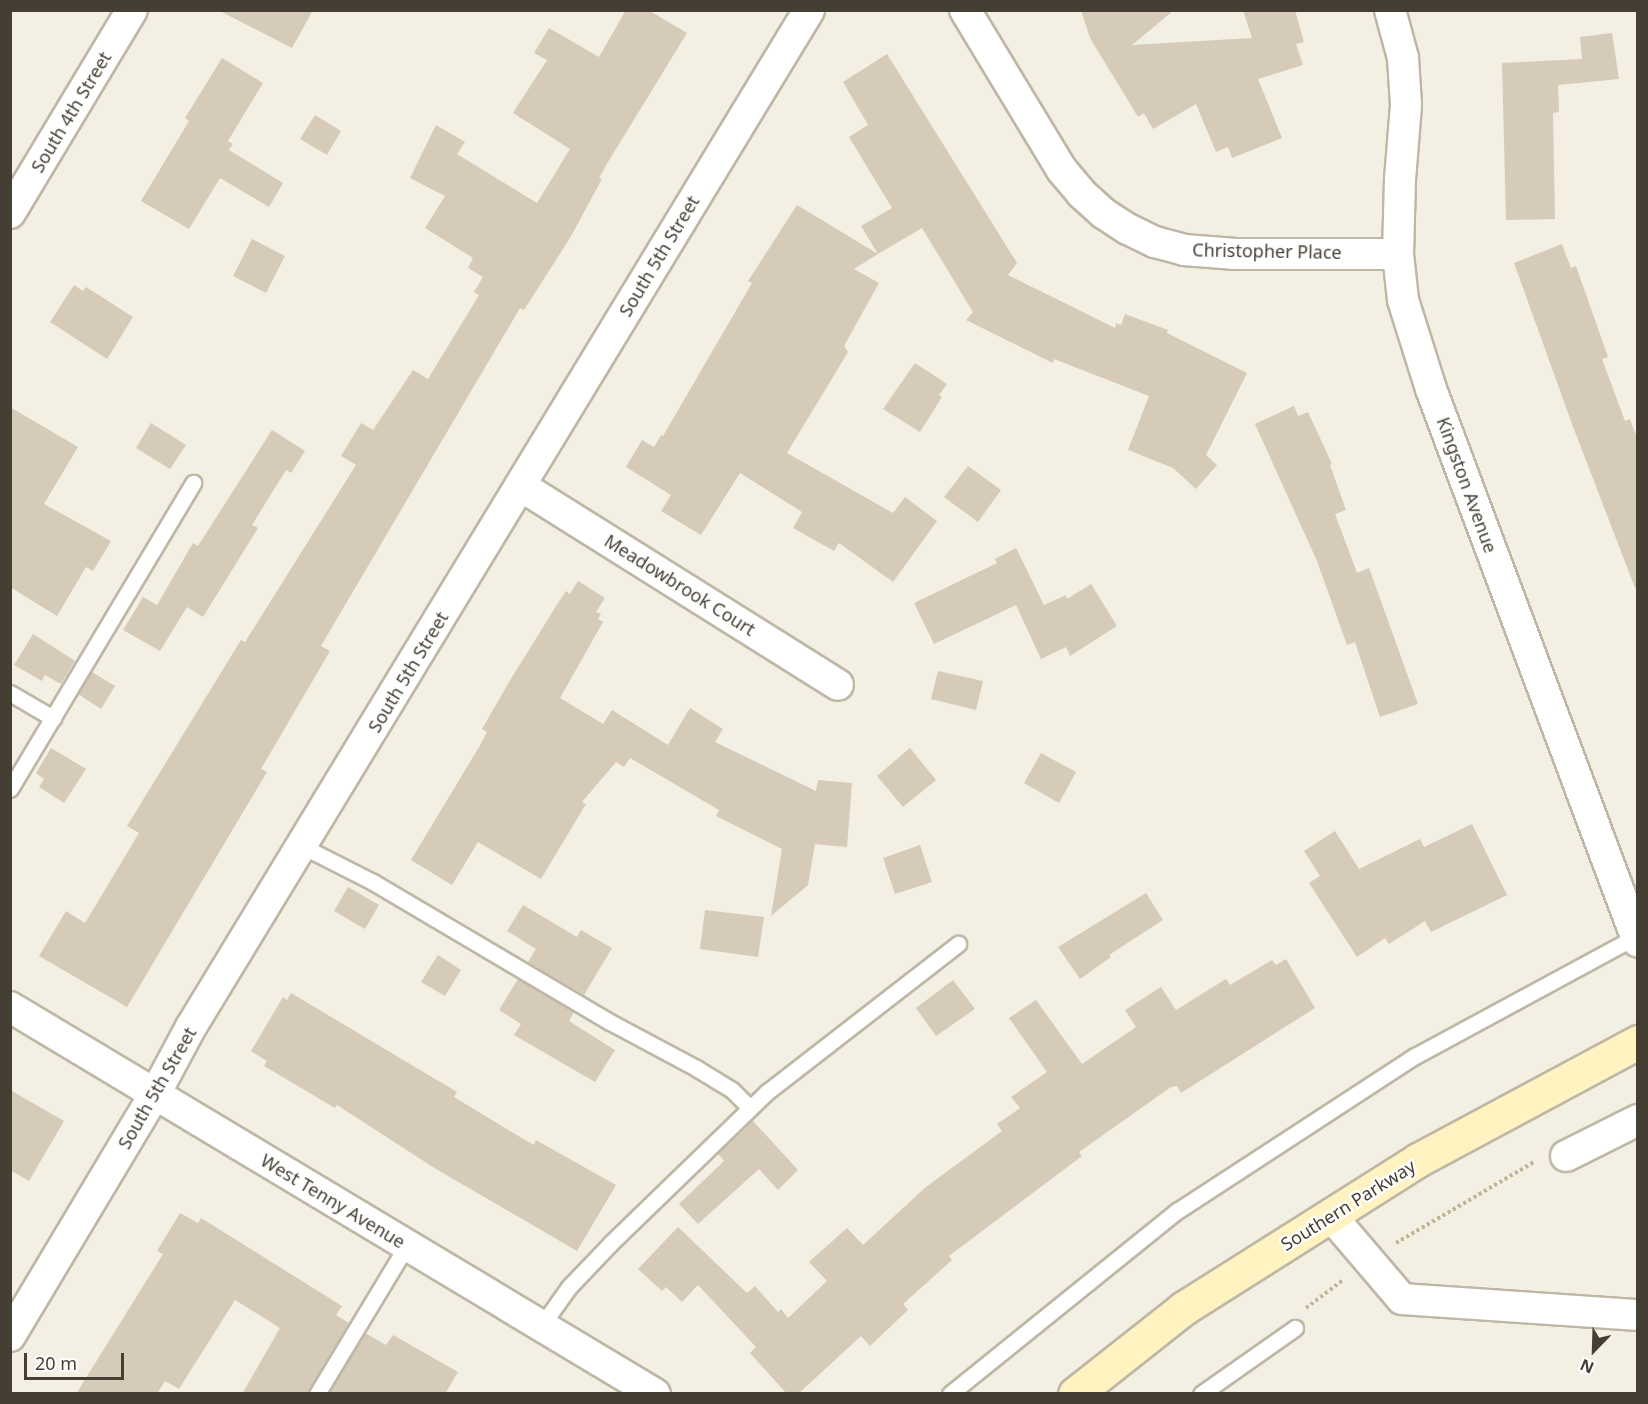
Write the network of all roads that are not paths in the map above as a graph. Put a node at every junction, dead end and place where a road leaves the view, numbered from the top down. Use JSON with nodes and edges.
{"nodes":[{"id":1,"x":132,"y":10,"type":"edge"},
{"id":2,"x":809,"y":10,"type":"edge"},
{"id":3,"x":965,"y":10,"type":"edge"},
{"id":4,"x":1390,"y":10,"type":"edge"},
{"id":5,"x":10,"y":213,"type":"edge"},
{"id":6,"x":1398,"y":254,"type":"junction"},
{"id":7,"x":193,"y":483,"type":"dead end"},
{"id":8,"x":521,"y":486,"type":"junction"},
{"id":9,"x":838,"y":685,"type":"dead end"},
{"id":10,"x":10,"y":693,"type":"edge"},
{"id":11,"x":53,"y":718,"type":"junction"},
{"id":12,"x":10,"y":789,"type":"edge"},
{"id":13,"x":302,"y":846,"type":"junction"},
{"id":14,"x":1636,"y":940,"type":"edge"},
{"id":15,"x":958,"y":944,"type":"dead end"},
{"id":16,"x":10,"y":1007,"type":"edge"},
{"id":17,"x":1638,"y":1042,"type":"edge"},
{"id":18,"x":155,"y":1094,"type":"junction"},
{"id":19,"x":750,"y":1108,"type":"junction"},
{"id":20,"x":1638,"y":1120,"type":"edge"},
{"id":21,"x":1566,"y":1156,"type":"road end"},
{"id":22,"x":1330,"y":1216,"type":"junction"},
{"id":23,"x":407,"y":1245,"type":"junction"},
{"id":24,"x":1638,"y":1315,"type":"edge"},
{"id":25,"x":542,"y":1325,"type":"junction"},
{"id":26,"x":1295,"y":1328,"type":"road end"},
{"id":27,"x":10,"y":1336,"type":"edge"},
{"id":28,"x":1081,"y":1392,"type":"edge"},
{"id":29,"x":317,"y":1394,"type":"edge"},
{"id":30,"x":655,"y":1394,"type":"edge"},
{"id":31,"x":950,"y":1394,"type":"edge"},
{"id":32,"x":1201,"y":1394,"type":"edge"}],
"edges":[{"from":1,"to":5,"type":"street","name":"South 4th Street"},
{"from":2,"to":8,"type":"street","name":"South 5th Street"},
{"from":3,"to":6,"type":"street","name":"Christopher Place"},
{"from":4,"to":6,"type":"street","name":"Kingston Avenue"},
{"from":6,"to":14,"type":"street","name":"Kingston Avenue"},
{"from":7,"to":11,"type":"lane"},
{"from":8,"to":9,"type":"street","name":"Meadowbrook Court"},
{"from":8,"to":13,"type":"street","name":"South 5th Street"},
{"from":10,"to":11,"type":"lane"},
{"from":11,"to":12,"type":"lane"},
{"from":13,"to":18,"type":"street","name":"South 5th Street"},
{"from":13,"to":19,"type":"lane"},
{"from":14,"to":31,"type":"lane"},
{"from":15,"to":19,"type":"lane"},
{"from":16,"to":18,"type":"street","name":"West Tenny Avenue"},
{"from":17,"to":22,"type":"main road","name":"Southern Parkway"},
{"from":18,"to":23,"type":"street","name":"West Tenny Avenue"},
{"from":18,"to":27,"type":"street","name":"South 5th Street"},
{"from":19,"to":25,"type":"lane"},
{"from":20,"to":21,"type":"street"},
{"from":22,"to":24,"type":"street"},
{"from":22,"to":28,"type":"main road","name":"Southern Parkway"},
{"from":23,"to":25,"type":"street","name":"West Tenny Avenue"},
{"from":23,"to":29,"type":"lane"},
{"from":25,"to":30,"type":"street","name":"West Tenny Avenue"},
{"from":26,"to":32,"type":"lane"}]}
